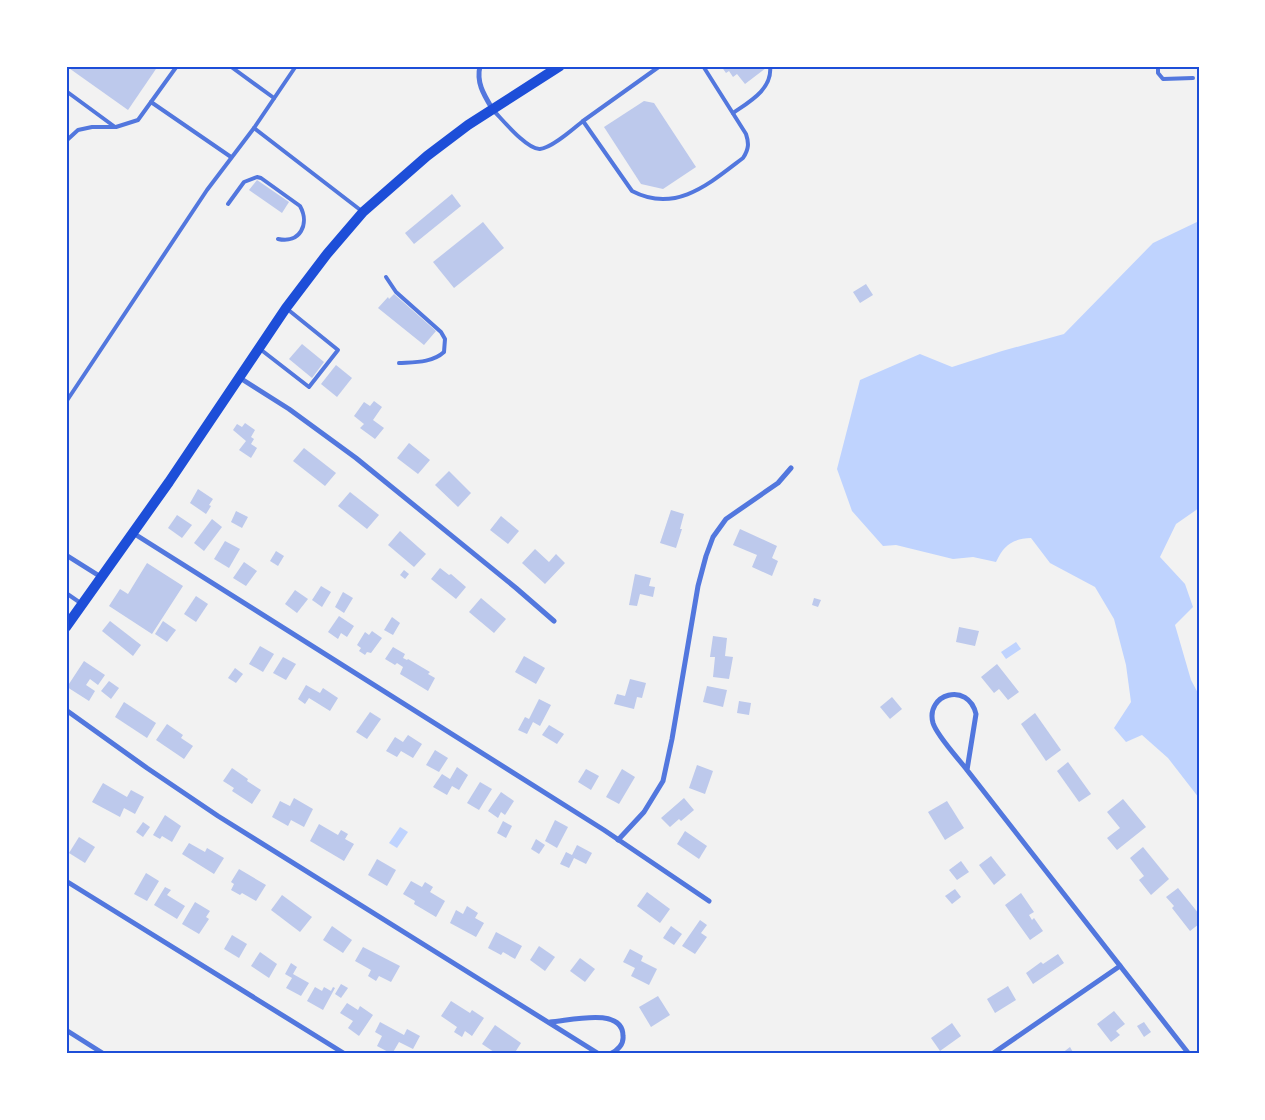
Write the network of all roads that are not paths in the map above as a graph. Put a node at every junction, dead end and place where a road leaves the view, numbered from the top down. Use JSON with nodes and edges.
{"nodes":[{"id":1,"x":177,"y":66,"type":"edge"},
{"id":2,"x":230,"y":66,"type":"edge"},
{"id":3,"x":296,"y":66,"type":"edge"},
{"id":4,"x":480,"y":66,"type":"edge"},
{"id":5,"x":560,"y":66,"type":"edge"},
{"id":6,"x":660,"y":66,"type":"edge"},
{"id":7,"x":703,"y":66,"type":"edge"},
{"id":8,"x":770,"y":66,"type":"edge"},
{"id":9,"x":1158,"y":66,"type":"edge"},
{"id":10,"x":1194,"y":78,"type":"dead end"},
{"id":11,"x":66,"y":92,"type":"edge"},
{"id":12,"x":274,"y":98,"type":"junction"},
{"id":13,"x":151,"y":102,"type":"junction"},
{"id":14,"x":493,"y":110,"type":"junction"},
{"id":15,"x":733,"y":113,"type":"junction"},
{"id":16,"x":583,"y":122,"type":"junction"},
{"id":17,"x":116,"y":127,"type":"junction"},
{"id":18,"x":254,"y":128,"type":"junction"},
{"id":19,"x":66,"y":141,"type":"edge"},
{"id":20,"x":231,"y":157,"type":"junction"},
{"id":21,"x":228,"y":204,"type":"dead end"},
{"id":22,"x":363,"y":212,"type":"junction"},
{"id":23,"x":278,"y":239,"type":"dead end"},
{"id":24,"x":386,"y":277,"type":"dead end"},
{"id":25,"x":286,"y":308,"type":"junction"},
{"id":26,"x":259,"y":349,"type":"junction"},
{"id":27,"x":399,"y":363,"type":"dead end"},
{"id":28,"x":239,"y":377,"type":"junction"},
{"id":29,"x":66,"y":402,"type":"edge"},
{"id":30,"x":791,"y":468,"type":"dead end"},
{"id":31,"x":133,"y":533,"type":"junction"},
{"id":32,"x":66,"y":555,"type":"edge"},
{"id":33,"x":101,"y":577,"type":"junction"},
{"id":34,"x":66,"y":593,"type":"edge"},
{"id":35,"x":82,"y":604,"type":"junction"},
{"id":36,"x":554,"y":621,"type":"dead end"},
{"id":37,"x":66,"y":627,"type":"edge"},
{"id":38,"x":66,"y":710,"type":"edge"},
{"id":39,"x":967,"y":770,"type":"junction"},
{"id":40,"x":618,"y":840,"type":"junction"},
{"id":41,"x":66,"y":881,"type":"edge"},
{"id":42,"x":709,"y":901,"type":"dead end"},
{"id":43,"x":1120,"y":966,"type":"junction"},
{"id":44,"x":550,"y":1022,"type":"junction"},
{"id":45,"x":66,"y":1030,"type":"edge"},
{"id":46,"x":104,"y":1054,"type":"edge"},
{"id":47,"x":345,"y":1054,"type":"edge"},
{"id":48,"x":599,"y":1054,"type":"edge"},
{"id":49,"x":610,"y":1054,"type":"edge"},
{"id":50,"x":992,"y":1054,"type":"edge"},
{"id":51,"x":1189,"y":1054,"type":"edge"}],
"edges":[{"from":1,"to":13,"type":"lane"},
{"from":2,"to":12,"type":"lane"},
{"from":3,"to":12,"type":"lane"},
{"from":4,"to":14,"type":"street"},
{"from":5,"to":14,"type":"main road"},
{"from":6,"to":16,"type":"lane"},
{"from":7,"to":15,"type":"lane"},
{"from":8,"to":15,"type":"lane"},
{"from":9,"to":10,"type":"lane"},
{"from":11,"to":17,"type":"lane"},
{"from":12,"to":18,"type":"lane"},
{"from":13,"to":17,"type":"lane"},
{"from":13,"to":20,"type":"lane"},
{"from":14,"to":16,"type":"lane"},
{"from":14,"to":22,"type":"main road"},
{"from":15,"to":16,"type":"lane"},
{"from":17,"to":19,"type":"lane"},
{"from":18,"to":20,"type":"lane"},
{"from":18,"to":22,"type":"lane"},
{"from":20,"to":29,"type":"lane"},
{"from":21,"to":23,"type":"lane"},
{"from":22,"to":25,"type":"main road"},
{"from":24,"to":27,"type":"lane"},
{"from":25,"to":26,"type":"main road"},
{"from":25,"to":26,"type":"lane"},
{"from":26,"to":28,"type":"main road"},
{"from":28,"to":31,"type":"main road"},
{"from":28,"to":36,"type":"street"},
{"from":30,"to":40,"type":"street"},
{"from":31,"to":33,"type":"main road"},
{"from":31,"to":40,"type":"street"},
{"from":32,"to":33,"type":"street"},
{"from":33,"to":35,"type":"main road"},
{"from":34,"to":35,"type":"lane"},
{"from":35,"to":37,"type":"main road"},
{"from":38,"to":44,"type":"street"},
{"from":39,"to":39,"type":"street"},
{"from":39,"to":43,"type":"street"},
{"from":40,"to":42,"type":"street"},
{"from":41,"to":47,"type":"street"},
{"from":43,"to":50,"type":"street"},
{"from":43,"to":51,"type":"street"},
{"from":44,"to":48,"type":"street"},
{"from":44,"to":49,"type":"street"},
{"from":45,"to":46,"type":"street"}]}
